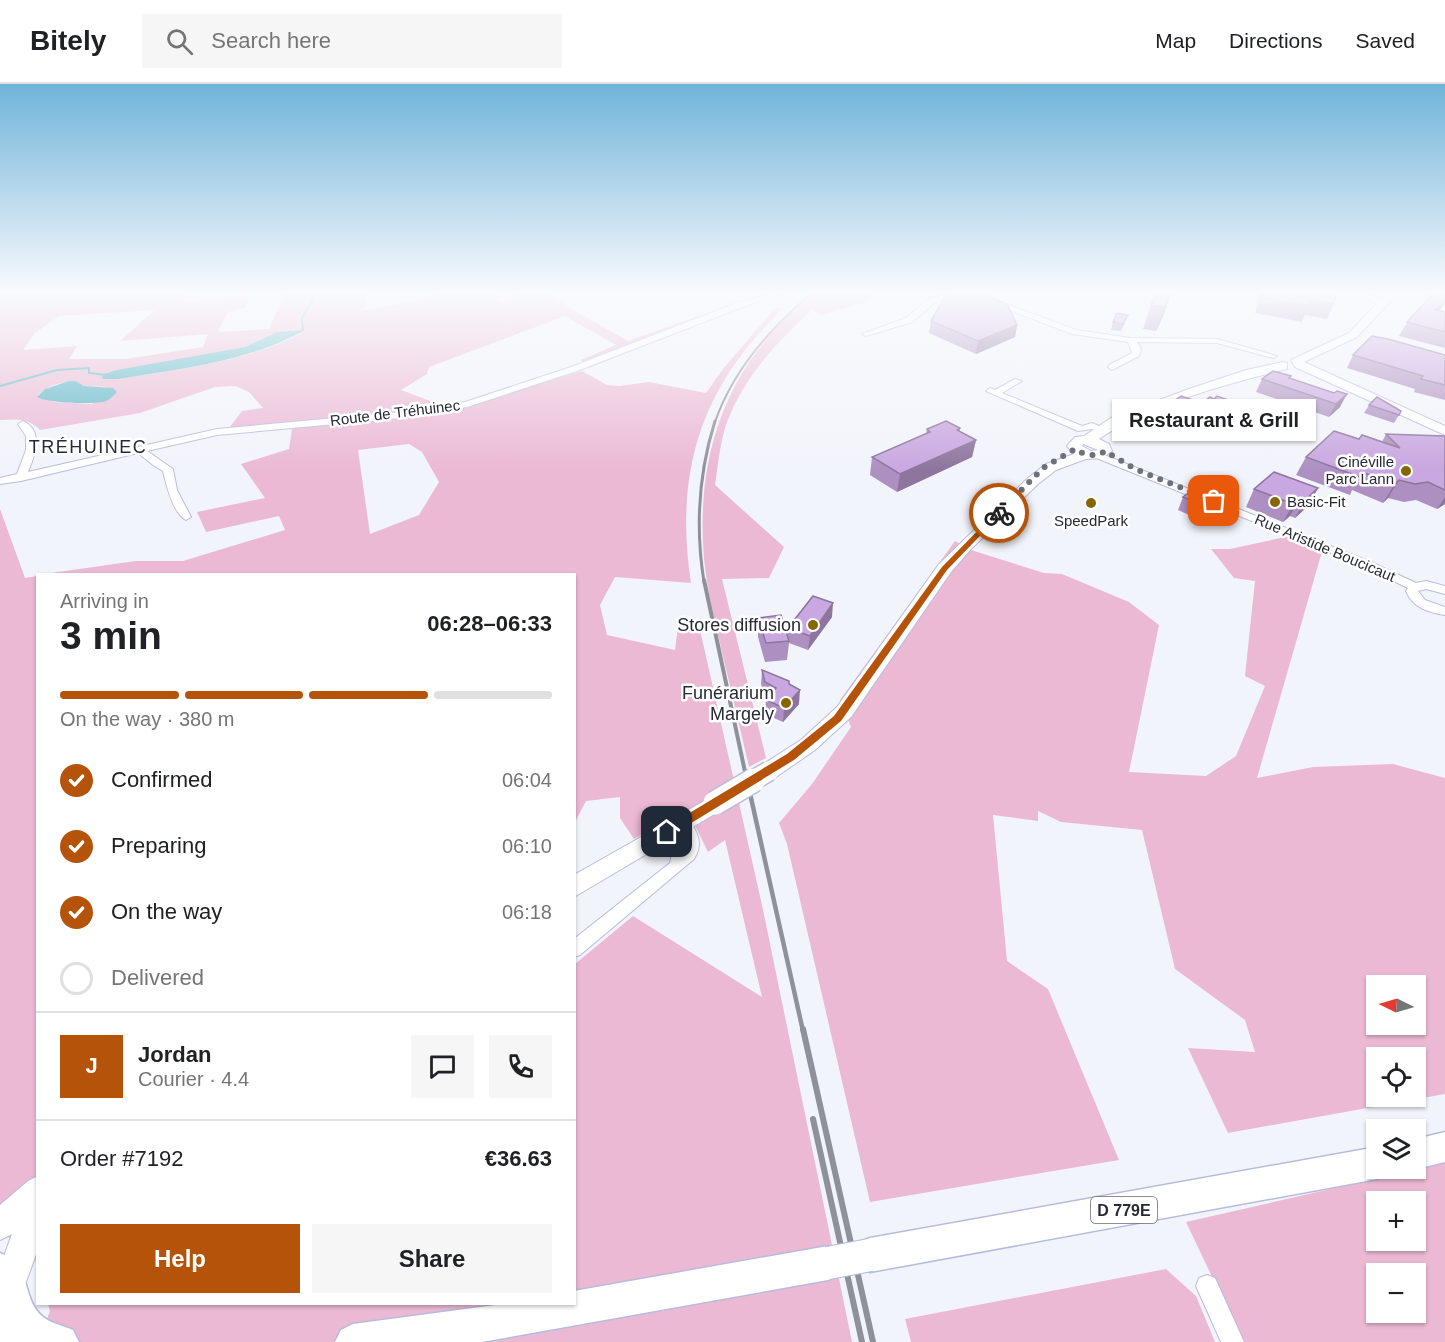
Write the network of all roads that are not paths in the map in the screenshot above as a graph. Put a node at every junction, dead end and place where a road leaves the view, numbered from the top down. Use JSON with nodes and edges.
{"nodes":[{"id":1,"x":616,"y":353,"type":"edge"},
{"id":2,"x":1136,"y":353,"type":"edge"},
{"id":3,"x":1257,"y":353,"type":"edge"},
{"id":4,"x":1310,"y":353,"type":"edge"},
{"id":5,"x":1286,"y":361,"type":"junction"},
{"id":6,"x":1112,"y":367,"type":"dead end"},
{"id":7,"x":1018,"y":381,"type":"dead end"},
{"id":8,"x":22,"y":424,"type":"dead end"},
{"id":9,"x":1445,"y":431,"type":"edge"},
{"id":10,"x":1094,"y":446,"type":"junction"},
{"id":11,"x":142,"y":451,"type":"junction"},
{"id":12,"x":21,"y":478,"type":"junction"},
{"id":13,"x":0,"y":481,"type":"edge"},
{"id":14,"x":186,"y":517,"type":"dead end"},
{"id":15,"x":1415,"y":587,"type":"junction"},
{"id":16,"x":1444,"y":587,"type":"edge"},
{"id":17,"x":1445,"y":611,"type":"edge"},
{"id":18,"x":675,"y":827,"type":"junction"},
{"id":19,"x":576,"y":886,"type":"edge"},
{"id":20,"x":576,"y":948,"type":"edge"},
{"id":21,"x":1445,"y":1147,"type":"edge"},
{"id":22,"x":1426,"y":1152,"type":"edge"},
{"id":23,"x":1366,"y":1165,"type":"edge"},
{"id":24,"x":36,"y":1193,"type":"edge"},
{"id":25,"x":36,"y":1222,"type":"edge"},
{"id":26,"x":0,"y":1225,"type":"edge"},
{"id":27,"x":1207,"y":1286,"type":"dead end"},
{"id":28,"x":11,"y":1302,"type":"edge"},
{"id":29,"x":61,"y":1342,"type":"edge"},
{"id":30,"x":353,"y":1342,"type":"edge"},
{"id":31,"x":1233,"y":1342,"type":"edge"}],
"edges":[{"from":1,"to":11,"type":"street","name":"Route de Tréhuinec"},
{"from":2,"to":6,"type":"street"},
{"from":3,"to":5,"type":"street"},
{"from":4,"to":5,"type":"main road"},
{"from":5,"to":9,"type":"main road"},
{"from":5,"to":10,"type":"main road"},
{"from":7,"to":10,"type":"street","name":"Rue Aristide Boucicaut"},
{"from":8,"to":12,"type":"street"},
{"from":10,"to":15,"type":"street","name":"Rue Aristide Boucicaut"},
{"from":10,"to":18,"type":"main road","bridge":true},
{"from":11,"to":12,"type":"street","name":"Route de Tréhuinec"},
{"from":11,"to":14,"type":"street"},
{"from":12,"to":13,"type":"street","name":"Route de Tréhuinec"},
{"from":15,"to":16,"type":"street"},
{"from":15,"to":17,"type":"street"},
{"from":18,"to":19,"type":"main road"},
{"from":18,"to":20,"type":"street"},
{"from":21,"to":22,"type":"main road"},
{"from":23,"to":30,"type":"main road","number":"D 779E","bridge":true},
{"from":24,"to":26,"type":"main road"},
{"from":25,"to":28,"type":"main road"},
{"from":27,"to":31,"type":"street"},
{"from":28,"to":29,"type":"main road"}]}
